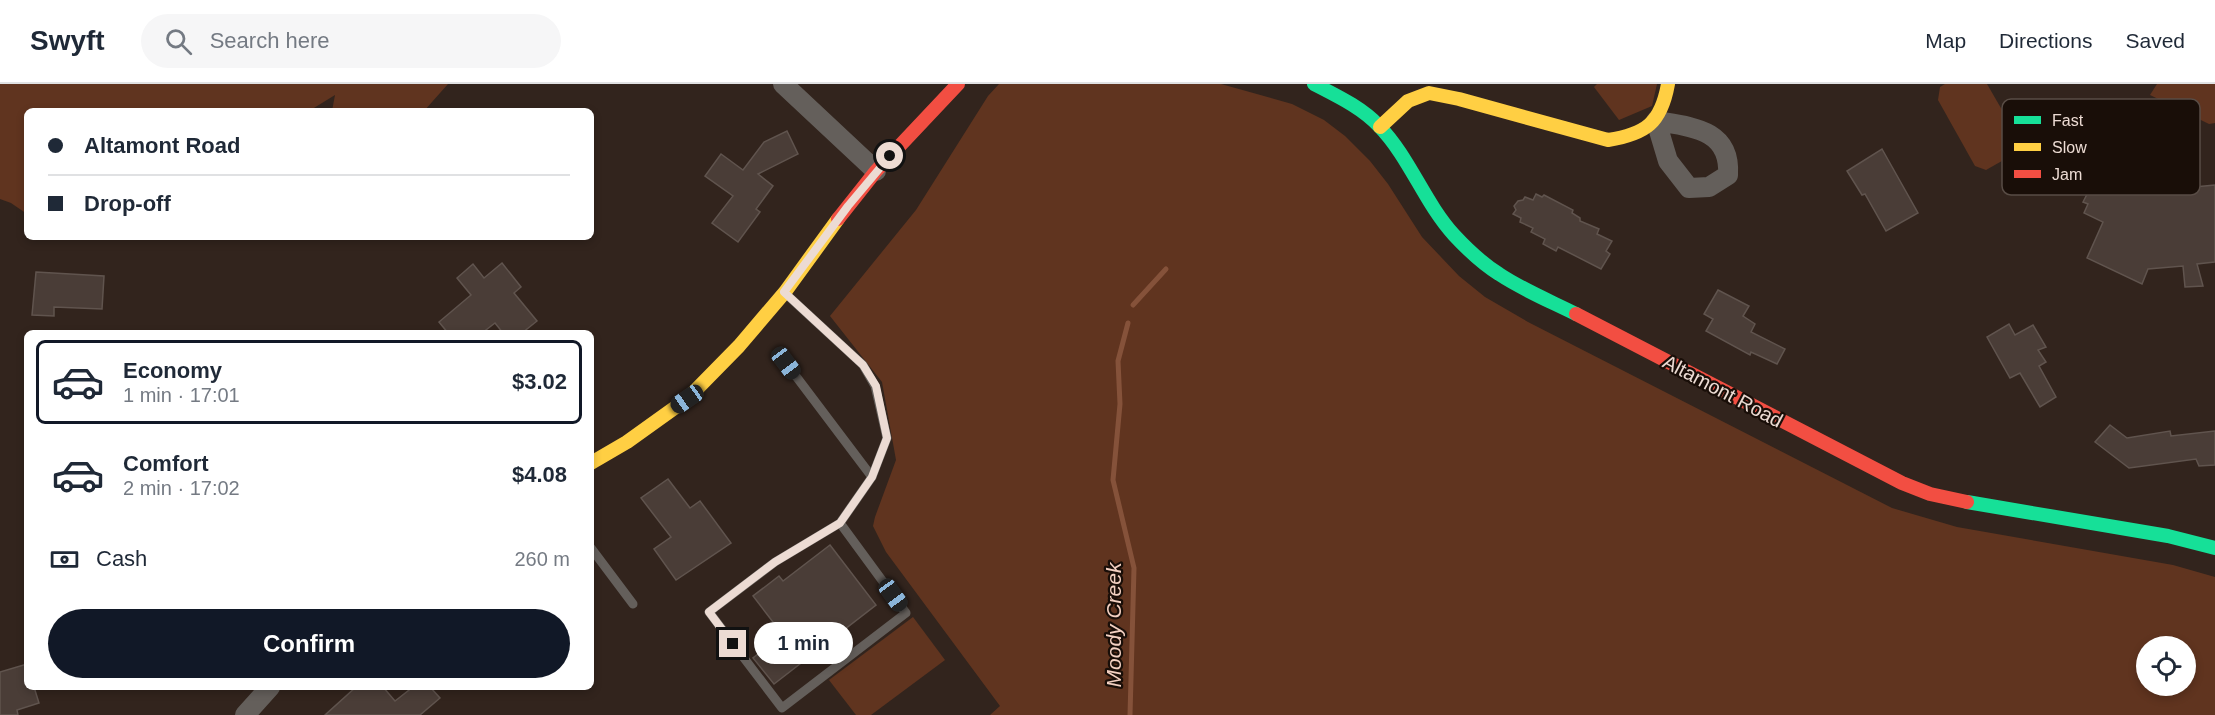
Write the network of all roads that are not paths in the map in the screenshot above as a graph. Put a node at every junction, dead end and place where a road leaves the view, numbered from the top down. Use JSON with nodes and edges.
{"nodes":[{"id":1,"x":783,"y":84,"type":"edge"},
{"id":2,"x":958,"y":84,"type":"edge"},
{"id":3,"x":1314,"y":84,"type":"edge"},
{"id":4,"x":1668,"y":84,"type":"edge"},
{"id":5,"x":1429,"y":89,"type":"edge"},
{"id":6,"x":1380,"y":127,"type":"junction"},
{"id":7,"x":876,"y":171,"type":"junction"},
{"id":8,"x":784,"y":292,"type":"junction"},
{"id":9,"x":786,"y":363,"type":"dead end"},
{"id":10,"x":594,"y":461,"type":"edge"},
{"id":11,"x":872,"y":477,"type":"junction"},
{"id":12,"x":840,"y":523,"type":"junction"},
{"id":13,"x":2215,"y":548,"type":"edge"},
{"id":14,"x":594,"y":552,"type":"edge"},
{"id":15,"x":633,"y":604,"type":"dead end"},
{"id":16,"x":267,"y":690,"type":"edge"},
{"id":17,"x":245,"y":715,"type":"edge"}],
"edges":[{"from":1,"to":7,"type":"street"},
{"from":2,"to":7,"type":"street"},
{"from":3,"to":6,"type":"street","name":"Altamont Road"},
{"from":4,"to":5,"type":"street"},
{"from":5,"to":6,"type":"street"},
{"from":6,"to":13,"type":"street","name":"Altamont Road"},
{"from":7,"to":8,"type":"street"},
{"from":8,"to":10,"type":"street"},
{"from":8,"to":11,"type":"lane"},
{"from":9,"to":11,"type":"lane"},
{"from":11,"to":12,"type":"lane"},
{"from":12,"to":12,"type":"lane"},
{"from":14,"to":15,"type":"lane"},
{"from":16,"to":17,"type":"street"}]}
